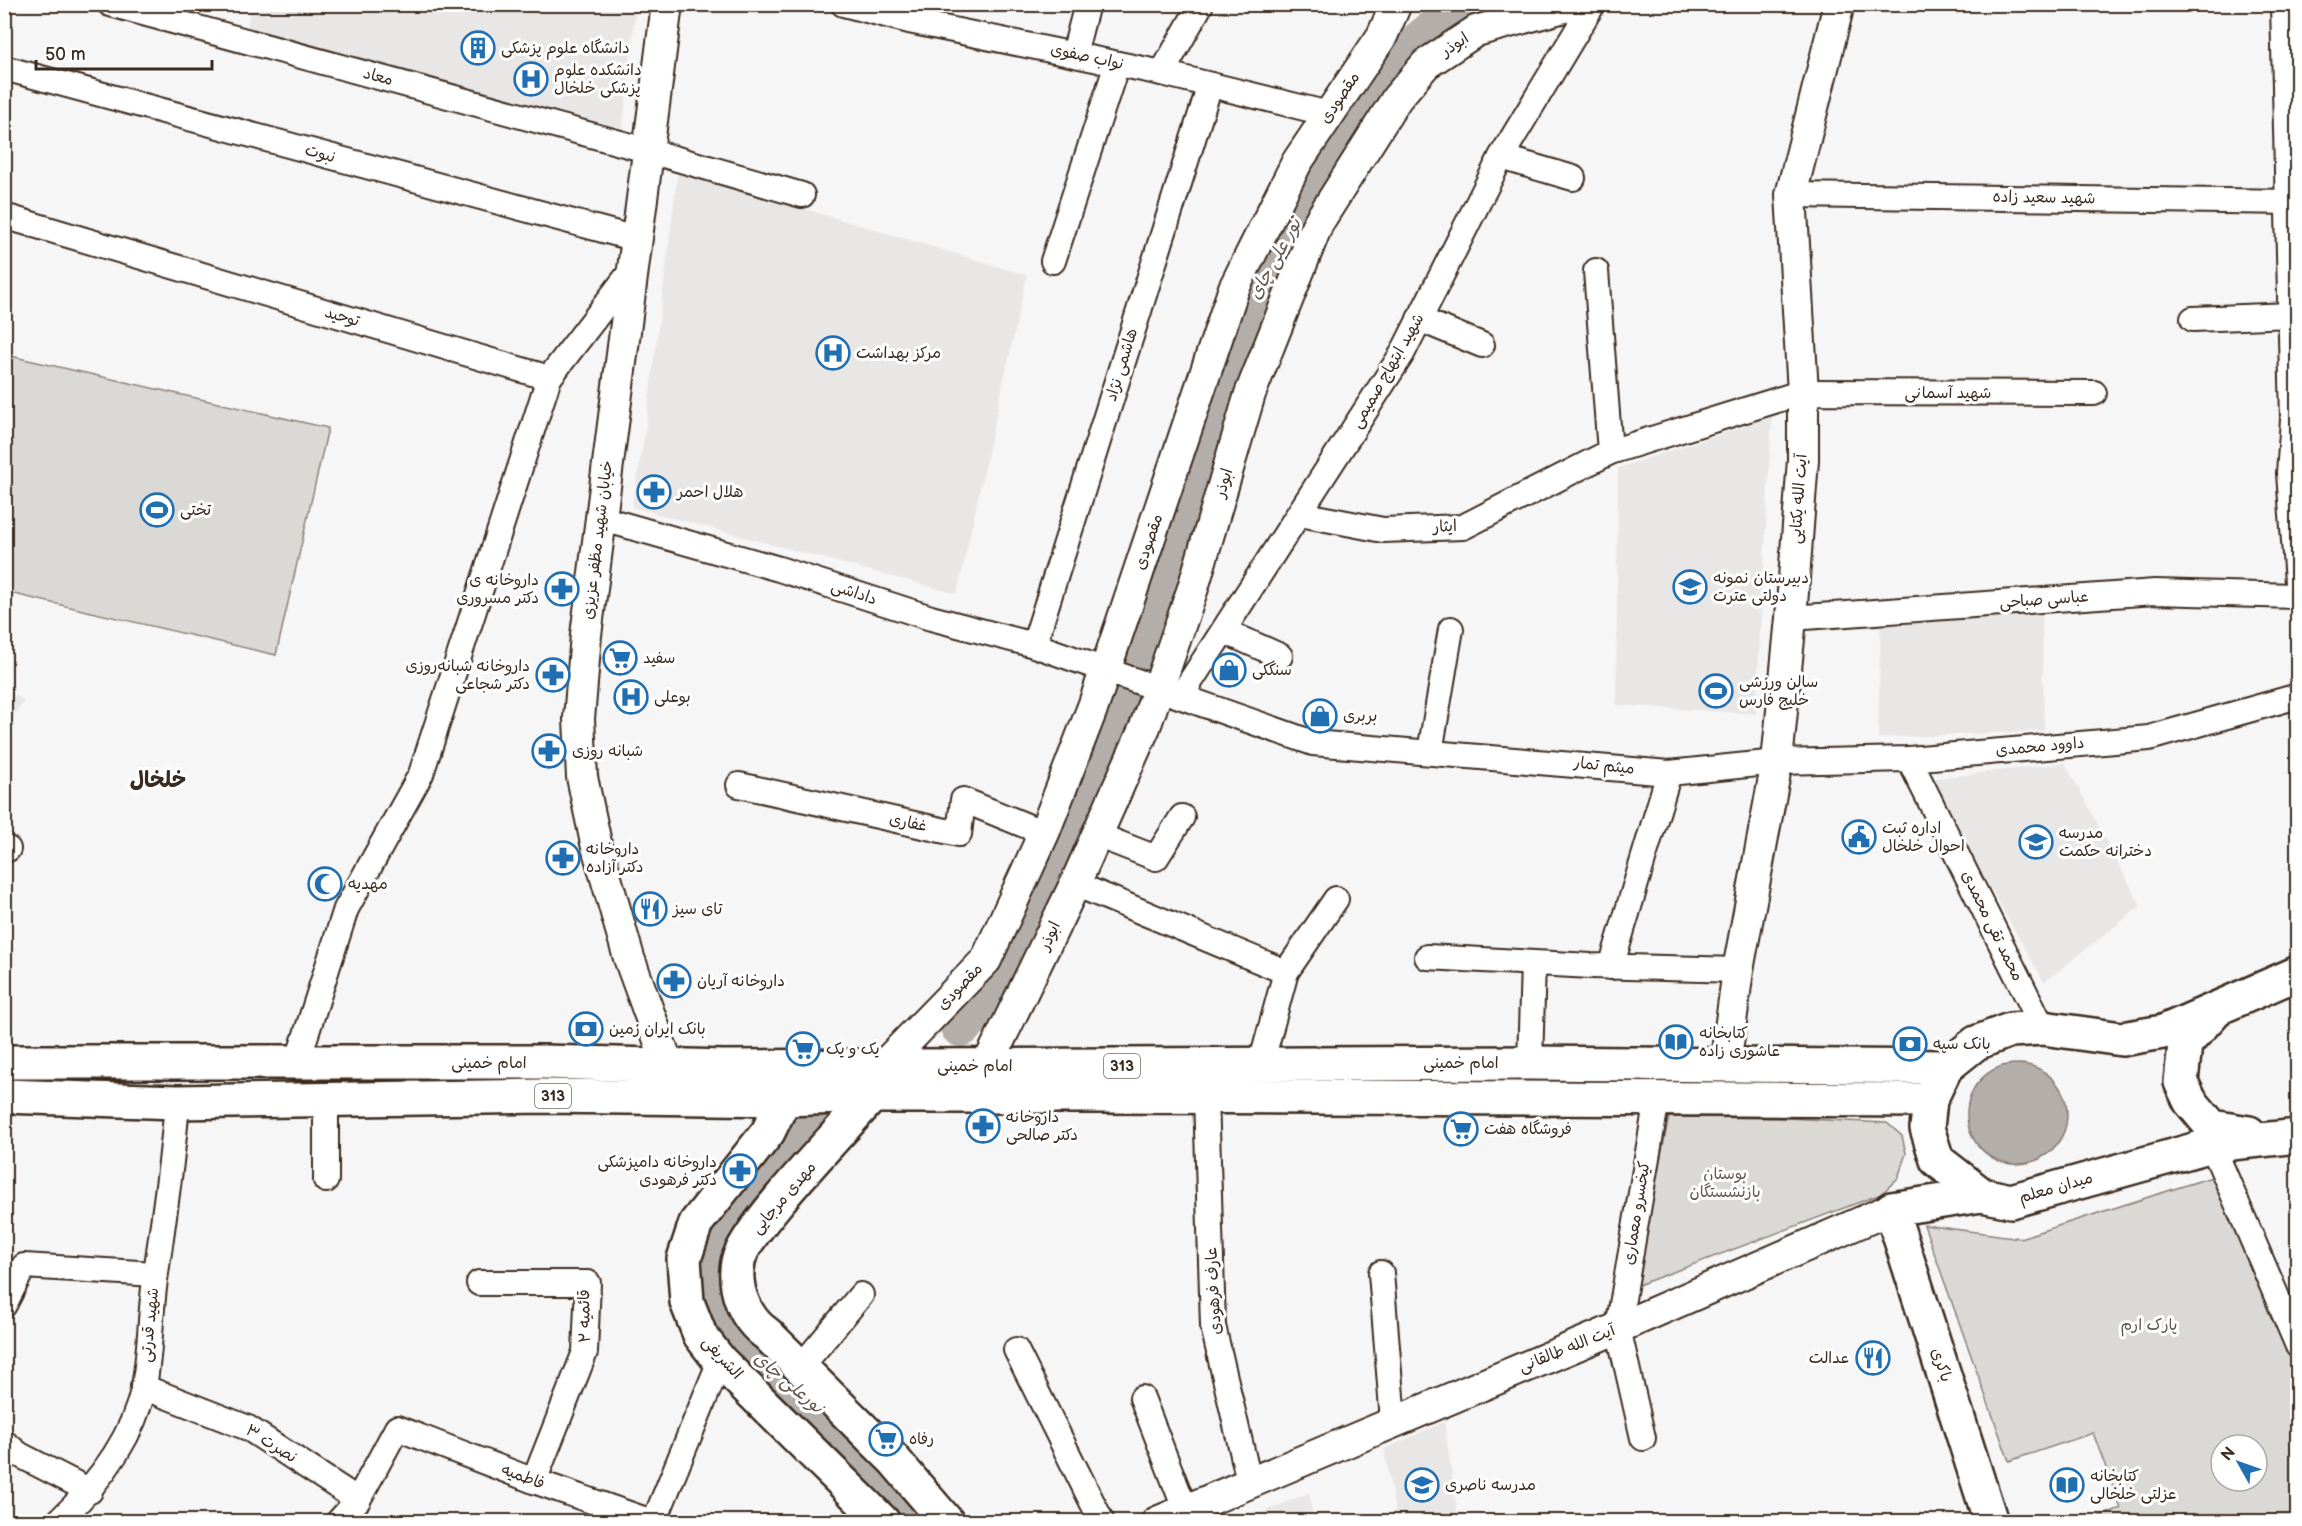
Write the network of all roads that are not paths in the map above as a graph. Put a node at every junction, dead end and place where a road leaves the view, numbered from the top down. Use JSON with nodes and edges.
{"nodes":[{"id":1,"x":110,"y":4,"type":"edge"},
{"id":2,"x":667,"y":4,"type":"edge"},
{"id":3,"x":843,"y":4,"type":"edge"},
{"id":4,"x":1087,"y":4,"type":"edge"},
{"id":5,"x":1201,"y":4,"type":"edge"},
{"id":6,"x":1396,"y":4,"type":"edge"},
{"id":7,"x":1575,"y":4,"type":"edge"},
{"id":8,"x":1593,"y":4,"type":"edge"},
{"id":9,"x":1839,"y":4,"type":"edge"},
{"id":10,"x":2283,"y":4,"type":"edge"},
{"id":11,"x":139,"y":8,"type":"edge"},
{"id":12,"x":907,"y":10,"type":"edge"},
{"id":13,"x":1074,"y":54,"type":"junction"},
{"id":14,"x":1117,"y":64,"type":"junction"},
{"id":15,"x":4,"y":68,"type":"edge"},
{"id":16,"x":1162,"y":73,"type":"junction"},
{"id":17,"x":1210,"y":85,"type":"junction"},
{"id":18,"x":1329,"y":114,"type":"junction"},
{"id":19,"x":646,"y":150,"type":"junction"},
{"id":20,"x":1501,"y":157,"type":"junction"},
{"id":21,"x":1573,"y":178,"type":"dead end"},
{"id":22,"x":802,"y":195,"type":"dead end"},
{"id":23,"x":1791,"y":195,"type":"junction"},
{"id":24,"x":2293,"y":201,"type":"edge"},
{"id":25,"x":4,"y":216,"type":"edge"},
{"id":26,"x":636,"y":239,"type":"junction"},
{"id":27,"x":1053,"y":261,"type":"dead end"},
{"id":28,"x":632,"y":270,"type":"junction"},
{"id":29,"x":1596,"y":271,"type":"dead end"},
{"id":30,"x":2291,"y":315,"type":"junction"},
{"id":31,"x":2193,"y":318,"type":"dead end"},
{"id":32,"x":1419,"y":319,"type":"junction"},
{"id":33,"x":1482,"y":345,"type":"dead end"},
{"id":34,"x":549,"y":378,"type":"junction"},
{"id":35,"x":1803,"y":392,"type":"junction"},
{"id":36,"x":2094,"y":393,"type":"dead end"},
{"id":37,"x":1610,"y":452,"type":"junction"},
{"id":38,"x":1300,"y":514,"type":"junction"},
{"id":39,"x":600,"y":518,"type":"junction"},
{"id":40,"x":2298,"y":596,"type":"edge"},
{"id":41,"x":1791,"y":618,"type":"junction"},
{"id":42,"x":1451,"y":628,"type":"dead end"},
{"id":43,"x":1224,"y":631,"type":"junction"},
{"id":44,"x":1034,"y":645,"type":"junction"},
{"id":45,"x":1280,"y":656,"type":"dead end"},
{"id":46,"x":1106,"y":669,"type":"junction"},
{"id":47,"x":1170,"y":692,"type":"junction"},
{"id":48,"x":2298,"y":696,"type":"edge"},
{"id":49,"x":1430,"y":752,"type":"junction"},
{"id":50,"x":1909,"y":759,"type":"junction"},
{"id":51,"x":1777,"y":762,"type":"junction"},
{"id":52,"x":1669,"y":773,"type":"junction"},
{"id":53,"x":739,"y":785,"type":"dead end"},
{"id":54,"x":1182,"y":817,"type":"dead end"},
{"id":55,"x":1044,"y":833,"type":"junction"},
{"id":56,"x":1097,"y":835,"type":"junction"},
{"id":57,"x":1075,"y":884,"type":"junction"},
{"id":58,"x":1336,"y":899,"type":"dead end"},
{"id":59,"x":1427,"y":957,"type":"dead end"},
{"id":60,"x":1533,"y":963,"type":"junction"},
{"id":61,"x":1611,"y":967,"type":"junction"},
{"id":62,"x":1738,"y":970,"type":"junction"},
{"id":63,"x":1286,"y":972,"type":"junction"},
{"id":64,"x":2298,"y":974,"type":"edge"},
{"id":65,"x":2214,"y":1011,"type":"junction"},
{"id":66,"x":2043,"y":1028,"type":"junction"},
{"id":67,"x":4,"y":1062,"type":"edge"},
{"id":68,"x":297,"y":1063,"type":"junction"},
{"id":69,"x":1530,"y":1063,"type":"junction"},
{"id":70,"x":1261,"y":1064,"type":"junction"},
{"id":71,"x":668,"y":1065,"type":"junction"},
{"id":72,"x":884,"y":1065,"type":"junction"},
{"id":73,"x":987,"y":1066,"type":"junction"},
{"id":74,"x":1725,"y":1066,"type":"junction"},
{"id":75,"x":1946,"y":1067,"type":"junction"},
{"id":76,"x":4,"y":1096,"type":"edge"},
{"id":77,"x":872,"y":1096,"type":"junction"},
{"id":78,"x":1206,"y":1096,"type":"junction"},
{"id":79,"x":326,"y":1097,"type":"junction"},
{"id":80,"x":784,"y":1099,"type":"junction"},
{"id":81,"x":1657,"y":1099,"type":"junction"},
{"id":82,"x":1930,"y":1100,"type":"junction"},
{"id":83,"x":177,"y":1101,"type":"junction"},
{"id":84,"x":2287,"y":1137,"type":"edge"},
{"id":85,"x":2212,"y":1145,"type":"junction"},
{"id":86,"x":326,"y":1180,"type":"dead end"},
{"id":87,"x":1982,"y":1195,"type":"junction"},
{"id":88,"x":1891,"y":1209,"type":"junction"},
{"id":89,"x":1381,"y":1273,"type":"dead end"},
{"id":90,"x":155,"y":1274,"type":"junction"},
{"id":91,"x":479,"y":1283,"type":"dead end"},
{"id":92,"x":861,"y":1295,"type":"dead end"},
{"id":93,"x":4,"y":1305,"type":"edge"},
{"id":94,"x":1618,"y":1328,"type":"junction"},
{"id":95,"x":2298,"y":1346,"type":"edge"},
{"id":96,"x":1016,"y":1350,"type":"dead end"},
{"id":97,"x":720,"y":1360,"type":"junction"},
{"id":98,"x":800,"y":1368,"type":"junction"},
{"id":99,"x":143,"y":1387,"type":"junction"},
{"id":100,"x":1142,"y":1398,"type":"dead end"},
{"id":101,"x":1393,"y":1421,"type":"junction"},
{"id":102,"x":1643,"y":1438,"type":"dead end"},
{"id":103,"x":4,"y":1442,"type":"edge"},
{"id":104,"x":534,"y":1481,"type":"junction"},
{"id":105,"x":1250,"y":1481,"type":"junction"},
{"id":106,"x":90,"y":1491,"type":"junction"},
{"id":107,"x":358,"y":1500,"type":"junction"},
{"id":108,"x":1185,"y":1509,"type":"junction"},
{"id":109,"x":57,"y":1521,"type":"edge"},
{"id":110,"x":338,"y":1521,"type":"edge"},
{"id":111,"x":653,"y":1521,"type":"edge"},
{"id":112,"x":883,"y":1521,"type":"edge"},
{"id":113,"x":947,"y":1521,"type":"edge"},
{"id":114,"x":1102,"y":1521,"type":"edge"},
{"id":115,"x":1156,"y":1521,"type":"edge"},
{"id":116,"x":1991,"y":1521,"type":"edge"}],
"edges":[{"from":1,"to":11,"type":"street","name":"معاد"},
{"from":2,"to":19,"type":"street","name":"خیابان شهید مظفر عزیزی"},
{"from":3,"to":12,"type":"street","name":"نواب صفوی"},
{"from":4,"to":13,"type":"street"},
{"from":5,"to":16,"type":"street"},
{"from":6,"to":18,"type":"street","name":"مقصودی"},
{"from":7,"to":47,"type":"street","name":"ابوذر"},
{"from":8,"to":20,"type":"street","name":"شهید ابتهاج صمیمی"},
{"from":9,"to":23,"type":"street","name":"آیت الله یکتایی"},
{"from":10,"to":24,"type":"street"},
{"from":11,"to":19,"type":"street","name":"معاد"},
{"from":12,"to":13,"type":"street","name":"نواب صفوی"},
{"from":13,"to":14,"type":"street","name":"نواب صفوی"},
{"from":14,"to":16,"type":"street","name":"نواب صفوی"},
{"from":14,"to":27,"type":"street"},
{"from":15,"to":26,"type":"street","name":"نبوت"},
{"from":16,"to":17,"type":"street","name":"نواب صفوی"},
{"from":17,"to":18,"type":"street","name":"نواب صفوی"},
{"from":17,"to":44,"type":"street","name":"هاشمی نژاد"},
{"from":18,"to":46,"type":"street","name":"مقصودی"},
{"from":19,"to":22,"type":"street","name":"معاد"},
{"from":19,"to":26,"type":"street","name":"خیابان شهید مظفر عزیزی"},
{"from":20,"to":21,"type":"street"},
{"from":20,"to":32,"type":"street","name":"شهید ابتهاج صمیمی"},
{"from":23,"to":24,"type":"street","name":"شهید سعید زاده"},
{"from":23,"to":35,"type":"street","name":"آیت الله یکتایی"},
{"from":24,"to":30,"type":"street"},
{"from":25,"to":34,"type":"street","name":"توحید"},
{"from":26,"to":28,"type":"street","name":"خیابان شهید مظفر عزیزی"},
{"from":28,"to":34,"type":"street"},
{"from":28,"to":39,"type":"street","name":"خیابان شهید مظفر عزیزی"},
{"from":29,"to":37,"type":"street"},
{"from":30,"to":31,"type":"street"},
{"from":30,"to":40,"type":"street"},
{"from":32,"to":33,"type":"street"},
{"from":32,"to":38,"type":"street","name":"شهید ابتهاج صمیمی"},
{"from":34,"to":68,"type":"street"},
{"from":35,"to":36,"type":"street","name":"شهید آسمانی"},
{"from":35,"to":37,"type":"street","name":"ایثار"},
{"from":35,"to":41,"type":"street","name":"آیت الله یکتایی"},
{"from":37,"to":38,"type":"street","name":"ایثار"},
{"from":38,"to":43,"type":"street","name":"شهید ابتهاج صمیمی"},
{"from":39,"to":44,"type":"street","name":"داداشی"},
{"from":39,"to":71,"type":"street","name":"خیابان شهید مظفر عزیزی"},
{"from":40,"to":41,"type":"street","name":"عباسی صباحی"},
{"from":41,"to":51,"type":"street","name":"آیت الله یکتایی"},
{"from":42,"to":49,"type":"street"},
{"from":43,"to":45,"type":"street"},
{"from":43,"to":47,"type":"street","name":"شهید ابتهاج صمیمی"},
{"from":44,"to":46,"type":"street","name":"داداشی"},
{"from":46,"to":47,"type":"street","name":"داداشی"},
{"from":46,"to":55,"type":"street","name":"مقصودی"},
{"from":47,"to":49,"type":"street","name":"میثم تمار"},
{"from":47,"to":56,"type":"street","name":"ابوذر"},
{"from":48,"to":50,"type":"street","name":"داوود محمدی"},
{"from":49,"to":52,"type":"street","name":"میثم تمار"},
{"from":50,"to":51,"type":"street","name":"داوود محمدی"},
{"from":50,"to":66,"type":"street","name":"محمد تقی محمدی"},
{"from":51,"to":52,"type":"street","name":"میثم تمار"},
{"from":51,"to":62,"type":"street","name":"آیت الله یکتایی"},
{"from":52,"to":61,"type":"street"},
{"from":53,"to":55,"type":"street","name":"غفاری"},
{"from":54,"to":56,"type":"street"},
{"from":55,"to":72,"type":"street","name":"مقصودی"},
{"from":56,"to":57,"type":"street","name":"ابوذر"},
{"from":57,"to":63,"type":"street"},
{"from":57,"to":73,"type":"street","name":"ابوذر"},
{"from":58,"to":63,"type":"street"},
{"from":59,"to":60,"type":"street"},
{"from":60,"to":61,"type":"street"},
{"from":60,"to":69,"type":"street"},
{"from":61,"to":62,"type":"street"},
{"from":62,"to":74,"type":"street","name":"آیت الله یکتایی"},
{"from":63,"to":70,"type":"street"},
{"from":64,"to":65,"type":"main road","name":"میدان معلم"},
{"from":65,"to":66,"type":"main road","name":"میدان معلم"},
{"from":65,"to":84,"type":"main road"},
{"from":66,"to":75,"type":"main road","name":"میدان معلم"},
{"from":67,"to":68,"type":"main road","name":"امام خمینی","number":"313"},
{"from":68,"to":71,"type":"main road","name":"امام خمینی","number":"313"},
{"from":69,"to":70,"type":"main road","name":"امام خمینی","number":"313"},
{"from":69,"to":74,"type":"main road","name":"امام خمینی","number":"313"},
{"from":70,"to":73,"type":"main road","name":"امام خمینی","number":"313"},
{"from":71,"to":72,"type":"main road","name":"امام خمینی","number":"313"},
{"from":72,"to":73,"type":"main road","name":"امام خمینی","number":"313"},
{"from":74,"to":75,"type":"main road","name":"امام خمینی","number":"313"},
{"from":75,"to":82,"type":"main road","name":"میدان معلم"},
{"from":76,"to":83,"type":"main road","name":"امام خمینی","number":"313"},
{"from":77,"to":78,"type":"main road","name":"امام خمینی","number":"313"},
{"from":77,"to":80,"type":"main road","name":"امام خمینی","number":"313"},
{"from":77,"to":98,"type":"main road","name":"مهدی مرجایی"},
{"from":78,"to":81,"type":"main road","name":"امام خمینی","number":"313"},
{"from":78,"to":105,"type":"street","name":"عارف فرهودی"},
{"from":79,"to":80,"type":"main road","name":"امام خمینی","number":"313"},
{"from":79,"to":83,"type":"main road","name":"امام خمینی","number":"313"},
{"from":79,"to":86,"type":"street"},
{"from":80,"to":97,"type":"main road","name":"الشریفی"},
{"from":81,"to":82,"type":"main road","name":"امام خمینی","number":"313"},
{"from":81,"to":94,"type":"street","name":"کیخسرو معماری"},
{"from":82,"to":87,"type":"main road","name":"میدان معلم"},
{"from":83,"to":90,"type":"street","name":"شهید قدرتی"},
{"from":84,"to":85,"type":"main road","name":"میدان معلم"},
{"from":85,"to":87,"type":"main road","name":"میدان معلم"},
{"from":85,"to":95,"type":"street"},
{"from":87,"to":88,"type":"main road","name":"آیت الله طالقانی"},
{"from":88,"to":94,"type":"street","name":"آیت الله طالقانی"},
{"from":88,"to":116,"type":"main road","name":"باکری"},
{"from":89,"to":101,"type":"street"},
{"from":90,"to":93,"type":"street"},
{"from":90,"to":99,"type":"street","name":"شهید قدرتی"},
{"from":91,"to":104,"type":"street","name":"قائمیه ۲"},
{"from":92,"to":98,"type":"street"},
{"from":94,"to":101,"type":"street","name":"آیت الله طالقانی"},
{"from":94,"to":102,"type":"street"},
{"from":96,"to":114,"type":"street"},
{"from":97,"to":111,"type":"street"},
{"from":97,"to":112,"type":"main road","name":"الشریفی"},
{"from":98,"to":113,"type":"main road","name":"مهدی مرجایی"},
{"from":99,"to":106,"type":"street","name":"شهید قدرتی"},
{"from":99,"to":107,"type":"street","name":"نصرت ۳"},
{"from":100,"to":108,"type":"street"},
{"from":101,"to":105,"type":"street","name":"آیت الله طالقانی"},
{"from":103,"to":106,"type":"street"},
{"from":104,"to":107,"type":"street","name":"فاطمیه"},
{"from":104,"to":111,"type":"street","name":"فاطمیه"},
{"from":105,"to":108,"type":"street","name":"آیت الله طالقانی"},
{"from":106,"to":109,"type":"street","name":"شهید قدرتی"},
{"from":107,"to":110,"type":"street"},
{"from":108,"to":115,"type":"street","name":"آیت الله طالقانی"}]}
